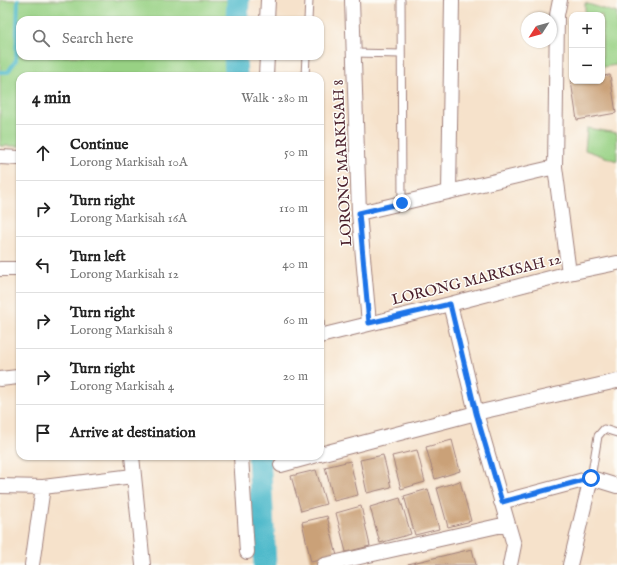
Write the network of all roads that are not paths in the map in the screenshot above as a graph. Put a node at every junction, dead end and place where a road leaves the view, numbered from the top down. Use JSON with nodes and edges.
{"nodes":[{"id":1,"x":268,"y":0,"type":"edge"},
{"id":2,"x":308,"y":0,"type":"edge"},
{"id":3,"x":352,"y":0,"type":"edge"},
{"id":4,"x":401,"y":0,"type":"edge"},
{"id":5,"x":452,"y":0,"type":"edge"},
{"id":6,"x":560,"y":0,"type":"edge"},
{"id":7,"x":267,"y":16,"type":"edge"},
{"id":8,"x":308,"y":16,"type":"edge"},
{"id":9,"x":354,"y":53,"type":"junction"},
{"id":10,"x":401,"y":54,"type":"junction"},
{"id":11,"x":267,"y":60,"type":"edge"},
{"id":12,"x":306,"y":60,"type":"edge"},
{"id":13,"x":266,"y":72,"type":"edge"},
{"id":14,"x":305,"y":72,"type":"edge"},
{"id":15,"x":0,"y":157,"type":"edge"},
{"id":16,"x":16,"y":158,"type":"edge"},
{"id":17,"x":555,"y":167,"type":"junction"},
{"id":18,"x":449,"y":192,"type":"junction"},
{"id":19,"x":402,"y":203,"type":"junction"},
{"id":20,"x":359,"y":213,"type":"junction"},
{"id":21,"x":617,"y":263,"type":"edge"},
{"id":22,"x":0,"y":269,"type":"edge"},
{"id":23,"x":16,"y":269,"type":"edge"},
{"id":24,"x":569,"y":273,"type":"junction"},
{"id":25,"x":450,"y":304,"type":"junction"},
{"id":26,"x":369,"y":323,"type":"junction"},
{"id":27,"x":324,"y":335,"type":"edge"},
{"id":28,"x":16,"y":377,"type":"edge"},
{"id":29,"x":0,"y":379,"type":"edge"},
{"id":30,"x":617,"y":381,"type":"edge"},
{"id":31,"x":476,"y":413,"type":"junction"},
{"id":32,"x":617,"y":433,"type":"edge"},
{"id":33,"x":324,"y":453,"type":"edge"},
{"id":34,"x":132,"y":460,"type":"edge"},
{"id":35,"x":241,"y":460,"type":"edge"},
{"id":36,"x":299,"y":460,"type":"edge"},
{"id":37,"x":281,"y":465,"type":"dead end"},
{"id":38,"x":133,"y":476,"type":"junction"},
{"id":39,"x":591,"y":478,"type":"junction"},
{"id":40,"x":0,"y":486,"type":"edge"},
{"id":41,"x":617,"y":486,"type":"edge"},
{"id":42,"x":43,"y":487,"type":"junction"},
{"id":43,"x":502,"y":502,"type":"junction"},
{"id":44,"x":507,"y":524,"type":"junction"},
{"id":45,"x":247,"y":552,"type":"dead end"},
{"id":46,"x":32,"y":565,"type":"edge"},
{"id":47,"x":142,"y":565,"type":"edge"},
{"id":48,"x":324,"y":565,"type":"edge"},
{"id":49,"x":510,"y":565,"type":"edge"},
{"id":50,"x":570,"y":565,"type":"edge"}],
"edges":[{"from":1,"to":7,"type":"street"},
{"from":2,"to":8,"type":"lane"},
{"from":3,"to":9,"type":"street","name":"LORONG MARKISAH 8"},
{"from":4,"to":10,"type":"lane"},
{"from":5,"to":18,"type":"street"},
{"from":6,"to":17,"type":"street"},
{"from":9,"to":10,"type":"lane"},
{"from":9,"to":20,"type":"street","name":"LORONG MARKISAH 8"},
{"from":10,"to":19,"type":"lane"},
{"from":11,"to":13,"type":"street"},
{"from":12,"to":14,"type":"lane"},
{"from":15,"to":16,"type":"street"},
{"from":17,"to":18,"type":"street"},
{"from":17,"to":24,"type":"street"},
{"from":18,"to":19,"type":"street"},
{"from":19,"to":20,"type":"street"},
{"from":20,"to":26,"type":"street","name":"LORONG MARKISAH 8"},
{"from":21,"to":24,"type":"street","name":"LORONG MARKISAH 12"},
{"from":22,"to":23,"type":"street"},
{"from":24,"to":25,"type":"street","name":"LORONG MARKISAH 12"},
{"from":25,"to":26,"type":"street","name":"LORONG MARKISAH 12"},
{"from":25,"to":31,"type":"street"},
{"from":26,"to":27,"type":"street","name":"LORONG MARKISAH 12"},
{"from":28,"to":29,"type":"street"},
{"from":30,"to":31,"type":"street"},
{"from":31,"to":33,"type":"street"},
{"from":31,"to":43,"type":"street"},
{"from":32,"to":39,"type":"lane"},
{"from":34,"to":38,"type":"street"},
{"from":35,"to":45,"type":"street"},
{"from":36,"to":37,"type":"street"},
{"from":38,"to":42,"type":"street"},
{"from":38,"to":47,"type":"street"},
{"from":39,"to":41,"type":"street"},
{"from":39,"to":43,"type":"street"},
{"from":39,"to":50,"type":"street"},
{"from":40,"to":42,"type":"street"},
{"from":42,"to":46,"type":"street"},
{"from":43,"to":44,"type":"street"},
{"from":44,"to":48,"type":"street"},
{"from":44,"to":49,"type":"street"}]}
